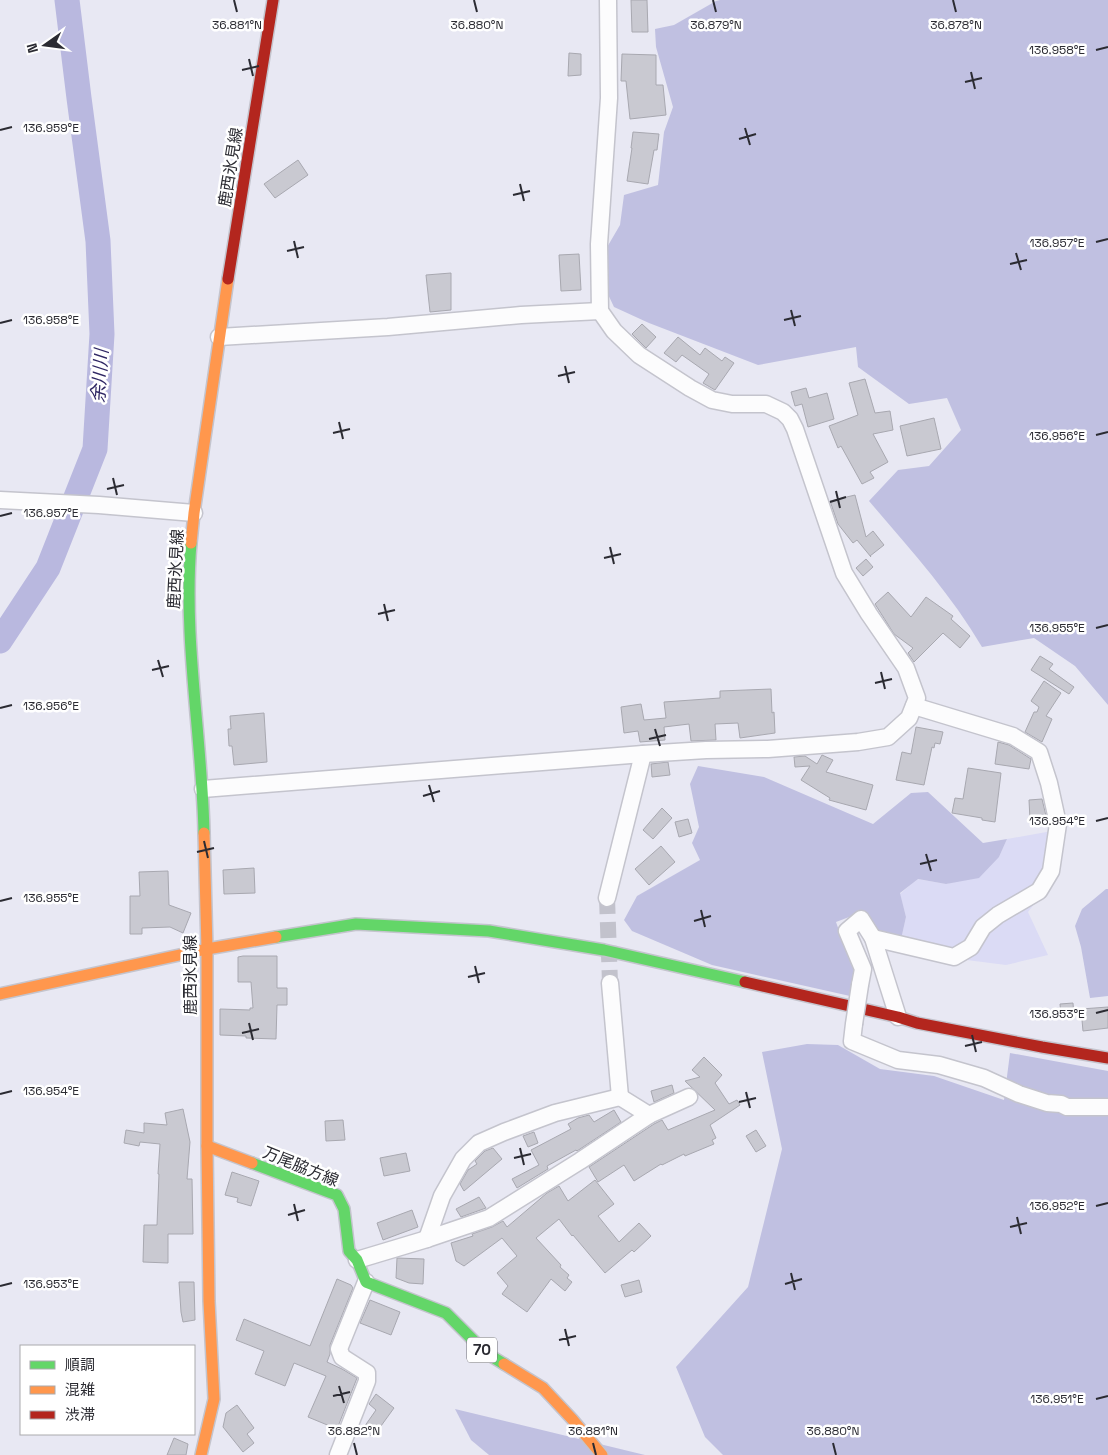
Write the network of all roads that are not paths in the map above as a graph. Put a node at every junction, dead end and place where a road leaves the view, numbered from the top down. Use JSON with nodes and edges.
{"nodes":[{"id":1,"x":273,"y":0,"type":"edge"},
{"id":2,"x":608,"y":0,"type":"edge"},
{"id":3,"x":600,"y":311,"type":"junction"},
{"id":4,"x":219,"y":336,"type":"junction"},
{"id":5,"x":0,"y":500,"type":"edge"},
{"id":6,"x":194,"y":513,"type":"junction"},
{"id":7,"x":914,"y":706,"type":"junction"},
{"id":8,"x":644,"y":754,"type":"junction"},
{"id":9,"x":203,"y":789,"type":"junction"},
{"id":10,"x":607,"y":898,"type":"tunnel mouth"},
{"id":11,"x":873,"y":938,"type":"junction"},
{"id":12,"x":206,"y":949,"type":"junction"},
{"id":13,"x":610,"y":984,"type":"tunnel mouth"},
{"id":14,"x":0,"y":994,"type":"edge"},
{"id":15,"x":898,"y":1017,"type":"junction"},
{"id":16,"x":1108,"y":1058,"type":"edge"},
{"id":17,"x":620,"y":1097,"type":"junction"},
{"id":18,"x":689,"y":1097,"type":"dead end"},
{"id":19,"x":1108,"y":1107,"type":"edge"},
{"id":20,"x":649,"y":1115,"type":"junction"},
{"id":21,"x":207,"y":1146,"type":"junction"},
{"id":22,"x":427,"y":1239,"type":"junction"},
{"id":23,"x":357,"y":1260,"type":"junction"},
{"id":24,"x":366,"y":1282,"type":"junction"},
{"id":25,"x":201,"y":1455,"type":"edge"},
{"id":26,"x":338,"y":1455,"type":"edge"},
{"id":27,"x":602,"y":1455,"type":"edge"}],
"edges":[{"from":1,"to":4,"type":"main road","name":"鹿西氷見線"},
{"from":2,"to":3,"type":"street"},
{"from":3,"to":4,"type":"street"},
{"from":3,"to":7,"type":"street"},
{"from":4,"to":6,"type":"main road","name":"鹿西氷見線"},
{"from":5,"to":6,"type":"street"},
{"from":6,"to":9,"type":"main road","name":"鹿西氷見線"},
{"from":7,"to":8,"type":"street"},
{"from":7,"to":11,"type":"street"},
{"from":8,"to":9,"type":"street"},
{"from":8,"to":10,"type":"street"},
{"from":9,"to":12,"type":"main road","name":"鹿西氷見線"},
{"from":11,"to":15,"type":"street"},
{"from":11,"to":19,"type":"street","bridge":true},
{"from":12,"to":14,"type":"main road"},
{"from":12,"to":15,"type":"main road"},
{"from":12,"to":21,"type":"main road","name":"鹿西氷見線"},
{"from":13,"to":17,"type":"street"},
{"from":15,"to":16,"type":"main road"},
{"from":17,"to":20,"type":"street"},
{"from":17,"to":22,"type":"street"},
{"from":18,"to":20,"type":"street"},
{"from":20,"to":22,"type":"street"},
{"from":21,"to":23,"type":"main road","name":"万尾脇方線"},
{"from":21,"to":25,"type":"main road"},
{"from":22,"to":23,"type":"street"},
{"from":23,"to":24,"type":"main road","name":"万尾脇方線"},
{"from":24,"to":26,"type":"street"},
{"from":24,"to":27,"type":"main road","number":"70"}]}
